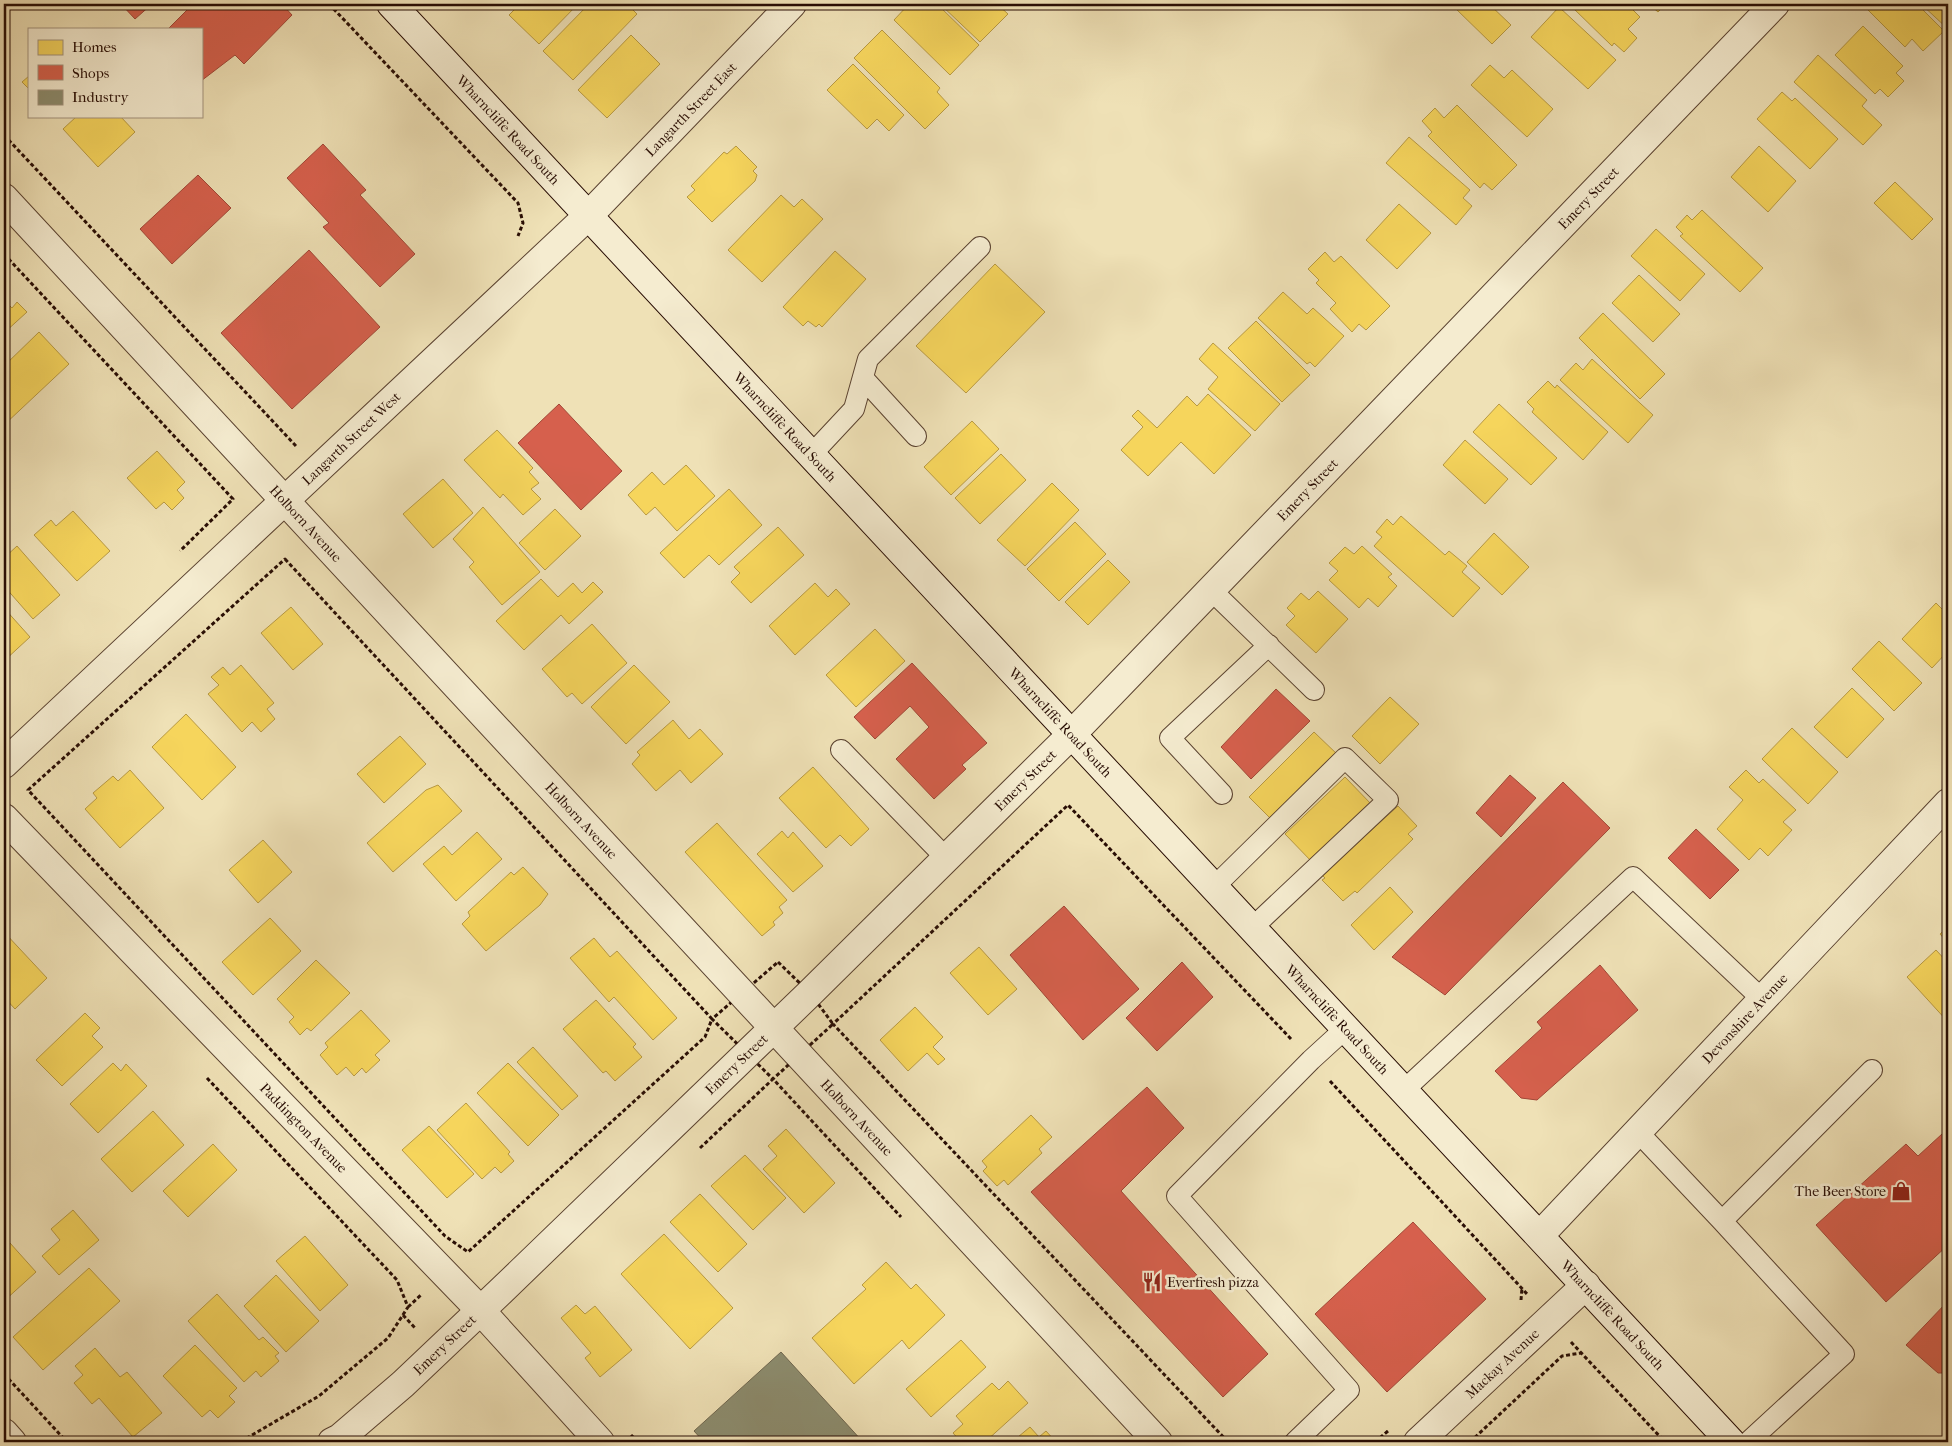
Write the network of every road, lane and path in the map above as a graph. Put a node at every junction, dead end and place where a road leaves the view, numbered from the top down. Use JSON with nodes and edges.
{"nodes":[{"id":1,"x":329,"y":4,"type":"edge"},
{"id":2,"x":391,"y":4,"type":"edge"},
{"id":3,"x":792,"y":4,"type":"edge"},
{"id":4,"x":1775,"y":4,"type":"edge"},
{"id":5,"x":4,"y":135,"type":"edge"},
{"id":6,"x":4,"y":198,"type":"edge"},
{"id":7,"x":589,"y":215,"type":"junction"},
{"id":8,"x":516,"y":241,"type":"dead end"},
{"id":9,"x":980,"y":247,"type":"dead end"},
{"id":10,"x":4,"y":254,"type":"edge"},
{"id":11,"x":863,"y":378,"type":"junction"},
{"id":12,"x":916,"y":436,"type":"dead end"},
{"id":13,"x":303,"y":440,"type":"dead end"},
{"id":14,"x":811,"y":456,"type":"junction"},
{"id":15,"x":284,"y":502,"type":"junction"},
{"id":16,"x":178,"y":554,"type":"dead end"},
{"id":17,"x":1210,"y":589,"type":"junction"},
{"id":18,"x":1269,"y":645,"type":"junction"},
{"id":19,"x":1314,"y":690,"type":"dead end"},
{"id":20,"x":1071,"y":735,"type":"junction"},
{"id":21,"x":841,"y":750,"type":"dead end"},
{"id":22,"x":4,"y":764,"type":"edge"},
{"id":23,"x":28,"y":790,"type":"joint"},
{"id":24,"x":1222,"y":794,"type":"dead end"},
{"id":25,"x":1948,"y":803,"type":"edge"},
{"id":26,"x":4,"y":818,"type":"edge"},
{"id":27,"x":946,"y":858,"type":"junction"},
{"id":28,"x":1214,"y":887,"type":"junction"},
{"id":29,"x":1252,"y":928,"type":"junction"},
{"id":30,"x":1763,"y":1000,"type":"junction"},
{"id":31,"x":774,"y":1027,"type":"junction"},
{"id":32,"x":1346,"y":1028,"type":"junction"},
{"id":33,"x":1311,"y":1060,"type":"junction"},
{"id":34,"x":1872,"y":1070,"type":"dead end"},
{"id":35,"x":200,"y":1071,"type":"dead end"},
{"id":36,"x":1404,"y":1091,"type":"junction"},
{"id":37,"x":1638,"y":1132,"type":"junction"},
{"id":38,"x":694,"y":1154,"type":"dead end"},
{"id":39,"x":902,"y":1217,"type":"dead end"},
{"id":40,"x":1722,"y":1221,"type":"junction"},
{"id":41,"x":1540,"y":1235,"type":"junction"},
{"id":42,"x":1586,"y":1285,"type":"junction"},
{"id":43,"x":481,"y":1311,"type":"junction"},
{"id":44,"x":1550,"y":1319,"type":"junction"},
{"id":45,"x":1581,"y":1353,"type":"junction"},
{"id":46,"x":4,"y":1374,"type":"edge"},
{"id":47,"x":4,"y":1433,"type":"edge"},
{"id":48,"x":12,"y":1442,"type":"edge"},
{"id":49,"x":67,"y":1442,"type":"edge"},
{"id":50,"x":240,"y":1442,"type":"edge"},
{"id":51,"x":332,"y":1442,"type":"edge"},
{"id":52,"x":600,"y":1442,"type":"edge"},
{"id":53,"x":1158,"y":1442,"type":"edge"},
{"id":54,"x":1228,"y":1442,"type":"edge"},
{"id":55,"x":1295,"y":1442,"type":"edge"},
{"id":56,"x":1418,"y":1442,"type":"edge"},
{"id":57,"x":1470,"y":1442,"type":"edge"},
{"id":58,"x":1664,"y":1442,"type":"edge"},
{"id":59,"x":1731,"y":1442,"type":"edge"},
{"id":60,"x":1748,"y":1442,"type":"edge"}],
"edges":[{"from":1,"to":8,"type":"path"},
{"from":2,"to":7,"type":"street","name":"Wharncliffe Road South"},
{"from":3,"to":7,"type":"street","name":"Langarth Street East"},
{"from":4,"to":17,"type":"street","name":"Emery Street"},
{"from":5,"to":13,"type":"path"},
{"from":6,"to":15,"type":"street","name":"Holborn Avenue"},
{"from":7,"to":14,"type":"street","name":"Wharncliffe Road South"},
{"from":7,"to":15,"type":"street","name":"Langarth Street West"},
{"from":9,"to":11,"type":"lane"},
{"from":10,"to":16,"type":"path"},
{"from":11,"to":12,"type":"lane"},
{"from":11,"to":14,"type":"lane"},
{"from":14,"to":20,"type":"street","name":"Wharncliffe Road South"},
{"from":15,"to":22,"type":"street","name":"Langarth Street West"},
{"from":15,"to":31,"type":"street","name":"Holborn Avenue"},
{"from":17,"to":18,"type":"lane"},
{"from":17,"to":20,"type":"street","name":"Emery Street"},
{"from":18,"to":19,"type":"lane"},
{"from":18,"to":24,"type":"lane"},
{"from":20,"to":27,"type":"street","name":"Emery Street"},
{"from":20,"to":28,"type":"street","name":"Wharncliffe Road South"},
{"from":21,"to":27,"type":"lane"},
{"from":23,"to":23,"type":"path"},
{"from":25,"to":30,"type":"street","name":"Devonshire Avenue"},
{"from":26,"to":43,"type":"street","name":"Paddington Avenue"},
{"from":27,"to":31,"type":"street","name":"Emery Street"},
{"from":28,"to":29,"type":"street","name":"Wharncliffe Road South"},
{"from":28,"to":29,"type":"lane"},
{"from":29,"to":32,"type":"street","name":"Wharncliffe Road South"},
{"from":30,"to":36,"type":"lane"},
{"from":30,"to":37,"type":"street","name":"Devonshire Avenue"},
{"from":31,"to":43,"type":"street","name":"Emery Street"},
{"from":31,"to":53,"type":"street","name":"Holborn Avenue"},
{"from":32,"to":33,"type":"lane"},
{"from":32,"to":36,"type":"street","name":"Wharncliffe Road South"},
{"from":33,"to":44,"type":"path"},
{"from":33,"to":54,"type":"path"},
{"from":33,"to":55,"type":"lane"},
{"from":34,"to":40,"type":"lane"},
{"from":35,"to":50,"type":"path"},
{"from":36,"to":41,"type":"street","name":"Wharncliffe Road South"},
{"from":37,"to":40,"type":"lane"},
{"from":37,"to":41,"type":"street","name":"Devonshire Avenue"},
{"from":38,"to":39,"type":"path"},
{"from":40,"to":60,"type":"lane"},
{"from":41,"to":42,"type":"street","name":"Wharncliffe Road South"},
{"from":42,"to":44,"type":"street","name":"Mackay Avenue"},
{"from":42,"to":59,"type":"street","name":"Wharncliffe Road South"},
{"from":43,"to":51,"type":"street","name":"Emery Street"},
{"from":43,"to":52,"type":"street","name":"Paddington Avenue"},
{"from":44,"to":45,"type":"path"},
{"from":44,"to":56,"type":"street","name":"Mackay Avenue"},
{"from":45,"to":57,"type":"path"},
{"from":45,"to":58,"type":"path"},
{"from":46,"to":49,"type":"path"},
{"from":47,"to":48,"type":"street"}]}
